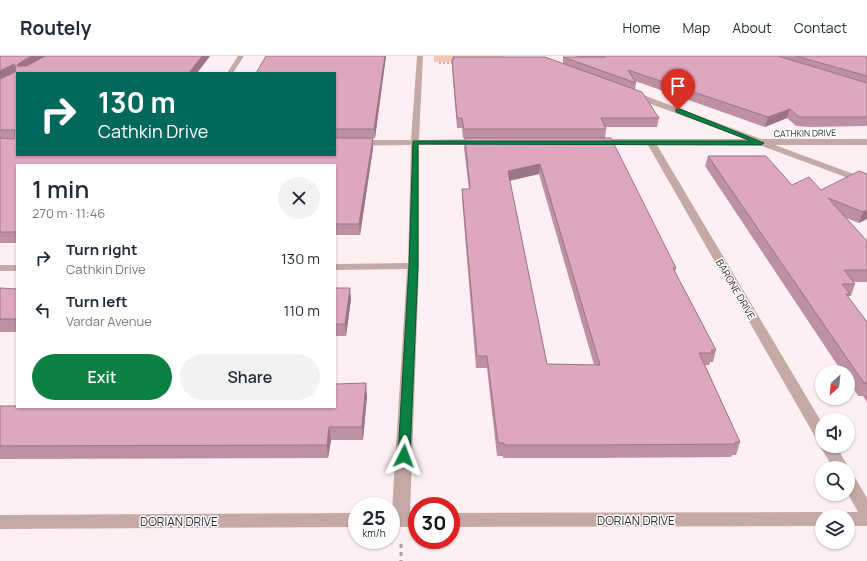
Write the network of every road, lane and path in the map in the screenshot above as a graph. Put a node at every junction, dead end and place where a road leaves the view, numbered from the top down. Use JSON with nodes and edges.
{"nodes":[{"id":1,"x":241,"y":56,"type":"edge"},
{"id":2,"x":420,"y":60,"type":"edge"},
{"id":3,"x":458,"y":63,"type":"edge"},
{"id":4,"x":231,"y":72,"type":"edge"},
{"id":5,"x":626,"y":91,"type":"edge"},
{"id":6,"x":415,"y":142,"type":"junction"},
{"id":7,"x":486,"y":142,"type":"edge"},
{"id":8,"x":588,"y":142,"type":"edge"},
{"id":9,"x":651,"y":142,"type":"junction"},
{"id":10,"x":867,"y":142,"type":"edge"},
{"id":11,"x":336,"y":143,"type":"edge"},
{"id":12,"x":761,"y":143,"type":"junction"},
{"id":13,"x":867,"y":182,"type":"edge"},
{"id":14,"x":413,"y":266,"type":"junction"},
{"id":15,"x":336,"y":267,"type":"edge"},
{"id":16,"x":0,"y":268,"type":"edge"},
{"id":17,"x":16,"y":268,"type":"edge"},
{"id":18,"x":815,"y":424,"type":"edge"},
{"id":19,"x":855,"y":492,"type":"edge"},
{"id":20,"x":867,"y":513,"type":"edge"},
{"id":21,"x":815,"y":519,"type":"edge"},
{"id":22,"x":855,"y":519,"type":"edge"},
{"id":23,"x":867,"y":519,"type":"edge"},
{"id":24,"x":348,"y":520,"type":"edge"},
{"id":25,"x":403,"y":520,"type":"edge"},
{"id":26,"x":460,"y":520,"type":"edge"},
{"id":27,"x":0,"y":522,"type":"edge"}],
"edges":[{"from":1,"to":4,"type":"street"},
{"from":2,"to":3,"type":"path"},
{"from":2,"to":6,"type":"street"},
{"from":5,"to":12,"type":"street"},
{"from":6,"to":7,"type":"street"},
{"from":6,"to":11,"type":"street"},
{"from":6,"to":14,"type":"street"},
{"from":8,"to":9,"type":"street","name":"CATHKIN DRIVE"},
{"from":9,"to":12,"type":"street","name":"CATHKIN DRIVE"},
{"from":9,"to":18,"type":"street","name":"BARONE DRIVE"},
{"from":10,"to":12,"type":"street","name":"CATHKIN DRIVE"},
{"from":12,"to":13,"type":"street"},
{"from":14,"to":15,"type":"street"},
{"from":14,"to":25,"type":"street"},
{"from":16,"to":17,"type":"street"},
{"from":19,"to":20,"type":"street"},
{"from":21,"to":26,"type":"street","name":"DORIAN DRIVE"},
{"from":22,"to":23,"type":"street"},
{"from":24,"to":27,"type":"street","name":"DORIAN DRIVE"}]}
